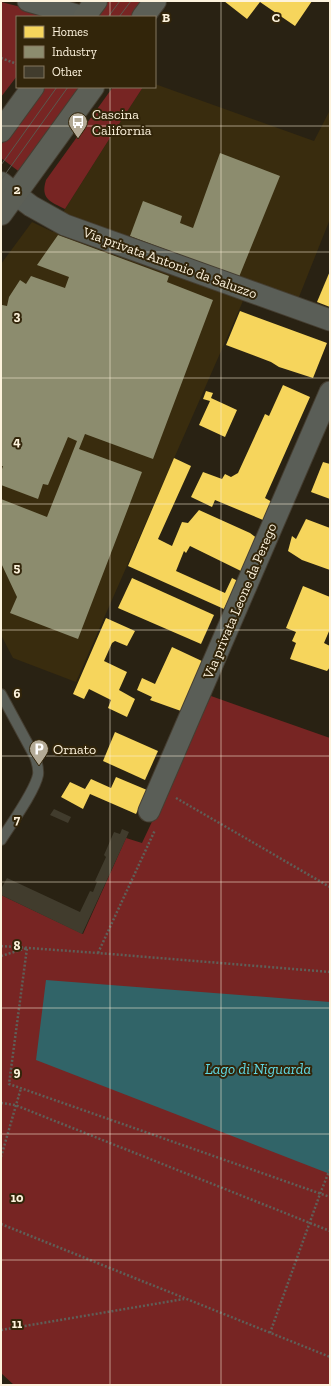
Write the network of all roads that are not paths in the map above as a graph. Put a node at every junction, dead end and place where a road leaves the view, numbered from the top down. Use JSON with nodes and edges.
{"nodes":[{"id":1,"x":28,"y":1,"type":"edge"},
{"id":2,"x":96,"y":1,"type":"edge"},
{"id":3,"x":155,"y":1,"type":"edge"},
{"id":4,"x":80,"y":16,"type":"edge"},
{"id":5,"x":85,"y":16,"type":"edge"},
{"id":6,"x":144,"y":16,"type":"edge"},
{"id":7,"x":32,"y":88,"type":"edge"},
{"id":8,"x":92,"y":88,"type":"edge"},
{"id":9,"x":1,"y":131,"type":"edge"},
{"id":10,"x":8,"y":189,"type":"edge"},
{"id":11,"x":1,"y":214,"type":"edge"},
{"id":12,"x":330,"y":320,"type":"edge"},
{"id":13,"x":330,"y":392,"type":"edge"},
{"id":14,"x":1,"y":694,"type":"edge"},
{"id":15,"x":152,"y":820,"type":"road end"},
{"id":16,"x":1,"y":840,"type":"edge"}],
"edges":[{"from":1,"to":4,"type":"street"},
{"from":2,"to":5,"type":"main road"},
{"from":3,"to":6,"type":"main road"},
{"from":7,"to":9,"type":"main road"},
{"from":8,"to":10,"type":"main road"},
{"from":10,"to":11,"type":"main road"},
{"from":10,"to":12,"type":"street","name":"Via privata Antonio da Saluzzo"},
{"from":13,"to":15,"type":"street","name":"Via privata Leone da Perego"},
{"from":14,"to":16,"type":"lane"}]}
